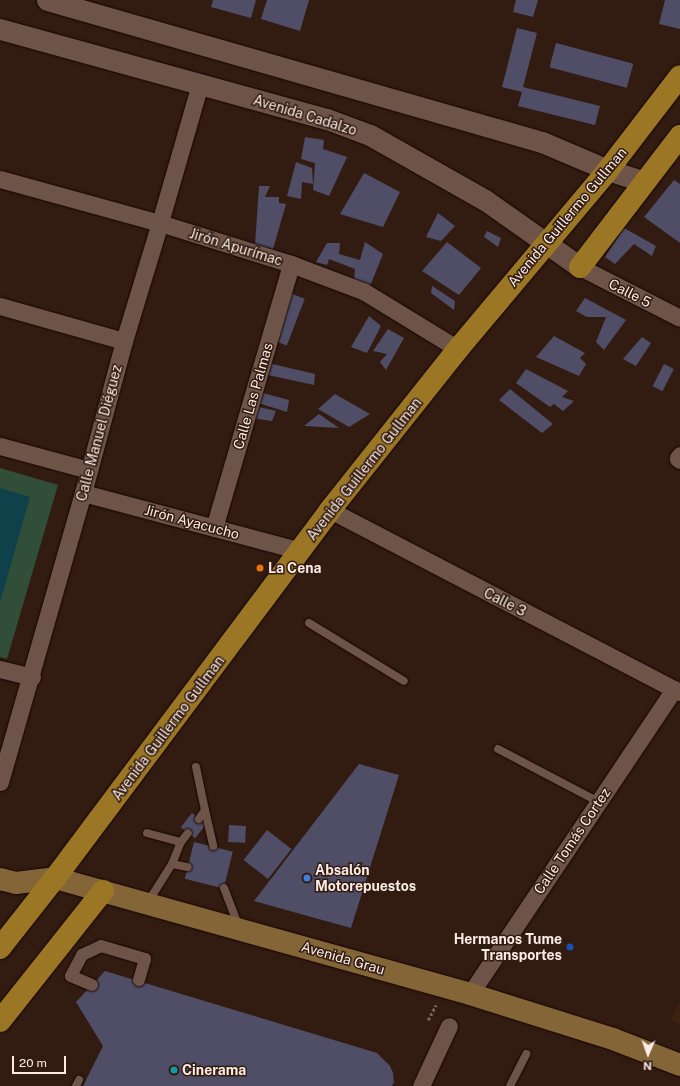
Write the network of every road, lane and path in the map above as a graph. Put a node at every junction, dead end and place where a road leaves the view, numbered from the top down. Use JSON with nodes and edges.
{"nodes":[{"id":1,"x":47,"y":0,"type":"edge"},
{"id":2,"x":0,"y":29,"type":"edge"},
{"id":3,"x":680,"y":76,"type":"edge"},
{"id":4,"x":200,"y":84,"type":"junction"},
{"id":5,"x":680,"y":136,"type":"edge"},
{"id":6,"x":608,"y":170,"type":"junction"},
{"id":7,"x":0,"y":179,"type":"edge"},
{"id":8,"x":644,"y":182,"type":"junction"},
{"id":9,"x":160,"y":223,"type":"junction"},
{"id":10,"x":546,"y":243,"type":"junction"},
{"id":11,"x":291,"y":264,"type":"junction"},
{"id":12,"x":580,"y":267,"type":"junction"},
{"id":13,"x":0,"y":306,"type":"edge"},
{"id":14,"x":680,"y":318,"type":"edge"},
{"id":15,"x":124,"y":341,"type":"junction"},
{"id":16,"x":458,"y":349,"type":"junction"},
{"id":17,"x":0,"y":446,"type":"edge"},
{"id":18,"x":89,"y":470,"type":"junction"},
{"id":19,"x":83,"y":493,"type":"junction"},
{"id":20,"x":330,"y":510,"type":"junction"},
{"id":21,"x":214,"y":528,"type":"junction"},
{"id":22,"x":301,"y":551,"type":"junction"},
{"id":23,"x":309,"y":623,"type":"dead end"},
{"id":24,"x":0,"y":669,"type":"edge"},
{"id":25,"x":32,"y":677,"type":"junction"},
{"id":26,"x":404,"y":681,"type":"dead end"},
{"id":27,"x":677,"y":690,"type":"edge"},
{"id":28,"x":498,"y":749,"type":"dead end"},
{"id":29,"x":196,"y":767,"type":"dead end"},
{"id":30,"x":0,"y":782,"type":"edge"},
{"id":31,"x":599,"y":802,"type":"junction"},
{"id":32,"x":205,"y":810,"type":"junction"},
{"id":33,"x":199,"y":819,"type":"dead end"},
{"id":34,"x":147,"y":833,"type":"dead end"},
{"id":35,"x":188,"y":833,"type":"dead end"},
{"id":36,"x":181,"y":842,"type":"junction"},
{"id":37,"x":213,"y":846,"type":"dead end"},
{"id":38,"x":172,"y":864,"type":"junction"},
{"id":39,"x":188,"y":867,"type":"dead end"},
{"id":40,"x":56,"y":878,"type":"junction"},
{"id":41,"x":0,"y":879,"type":"edge"},
{"id":42,"x":224,"y":888,"type":"dead end"},
{"id":43,"x":102,"y":891,"type":"junction"},
{"id":44,"x":147,"y":904,"type":"junction"},
{"id":45,"x":240,"y":930,"type":"junction"},
{"id":46,"x":62,"y":943,"type":"junction"},
{"id":47,"x":0,"y":948,"type":"edge"},
{"id":48,"x":82,"y":955,"type":"junction"},
{"id":49,"x":139,"y":980,"type":"dead end"},
{"id":50,"x":92,"y":985,"type":"dead end"},
{"id":51,"x":470,"y":994,"type":"junction"},
{"id":52,"x":0,"y":1021,"type":"edge"},
{"id":53,"x":449,"y":1026,"type":"dead end"},
{"id":54,"x":526,"y":1054,"type":"dead end"},
{"id":55,"x":680,"y":1065,"type":"edge"},
{"id":56,"x":421,"y":1086,"type":"edge"},
{"id":57,"x":510,"y":1086,"type":"edge"}],
"edges":[{"from":1,"to":6,"type":"street"},
{"from":2,"to":4,"type":"street","name":"Avenida Cadalzo"},
{"from":3,"to":6,"type":"main road","name":"Avenida Guillermo Gullman"},
{"from":4,"to":9,"type":"street","name":"Calle Manuel Diéguez"},
{"from":4,"to":10,"type":"street","name":"Avenida Cadalzo"},
{"from":5,"to":8,"type":"main road"},
{"from":6,"to":8,"type":"street"},
{"from":6,"to":10,"type":"main road","name":"Avenida Guillermo Gullman"},
{"from":7,"to":9,"type":"street","name":"Jirón Apurímac"},
{"from":8,"to":12,"type":"main road"},
{"from":9,"to":11,"type":"street","name":"Jirón Apurímac"},
{"from":9,"to":15,"type":"street","name":"Calle Manuel Diéguez"},
{"from":10,"to":12,"type":"street","name":"Avenida Cadalzo"},
{"from":10,"to":16,"type":"main road","name":"Avenida Guillermo Gullman"},
{"from":11,"to":16,"type":"street","name":"Jirón Apurímac"},
{"from":11,"to":21,"type":"street","name":"Calle Las Palmas"},
{"from":12,"to":14,"type":"street","name":"Calle 5"},
{"from":13,"to":15,"type":"street"},
{"from":15,"to":18,"type":"street","name":"Calle Manuel Diéguez"},
{"from":16,"to":20,"type":"main road","name":"Avenida Guillermo Gullman"},
{"from":17,"to":18,"type":"street"},
{"from":18,"to":19,"type":"street","name":"Calle Manuel Diéguez"},
{"from":19,"to":21,"type":"street","name":"Jirón Ayacucho"},
{"from":19,"to":25,"type":"street","name":"Calle Manuel Diéguez"},
{"from":20,"to":22,"type":"main road","name":"Avenida Guillermo Gullman"},
{"from":20,"to":27,"type":"street","name":"Calle 3"},
{"from":21,"to":22,"type":"street","name":"Jirón Ayacucho"},
{"from":22,"to":40,"type":"main road","name":"Avenida Guillermo Gullman"},
{"from":23,"to":26,"type":"lane"},
{"from":24,"to":25,"type":"street"},
{"from":25,"to":30,"type":"street","name":"Calle Manuel Diéguez"},
{"from":27,"to":31,"type":"street","name":"Calle Tomás Cortez"},
{"from":28,"to":31,"type":"lane"},
{"from":29,"to":32,"type":"lane"},
{"from":31,"to":51,"type":"street","name":"Calle Tomás Cortez"},
{"from":32,"to":33,"type":"lane"},
{"from":32,"to":37,"type":"lane"},
{"from":34,"to":36,"type":"lane"},
{"from":35,"to":36,"type":"lane"},
{"from":36,"to":38,"type":"lane"},
{"from":38,"to":39,"type":"lane"},
{"from":38,"to":44,"type":"lane"},
{"from":40,"to":41,"type":"main road","name":"Avenida Grau"},
{"from":40,"to":43,"type":"main road","name":"Avenida Grau"},
{"from":40,"to":47,"type":"main road","name":"Avenida Guillermo Gullman"},
{"from":42,"to":45,"type":"lane"},
{"from":43,"to":44,"type":"main road","name":"Avenida Grau"},
{"from":43,"to":46,"type":"main road"},
{"from":44,"to":45,"type":"main road","name":"Avenida Grau"},
{"from":45,"to":51,"type":"main road","name":"Avenida Grau"},
{"from":46,"to":48,"type":"street"},
{"from":46,"to":52,"type":"main road"},
{"from":48,"to":49,"type":"street"},
{"from":48,"to":50,"type":"street"},
{"from":51,"to":55,"type":"main road","name":"Avenida Grau"},
{"from":53,"to":56,"type":"street"},
{"from":54,"to":57,"type":"lane"}]}
